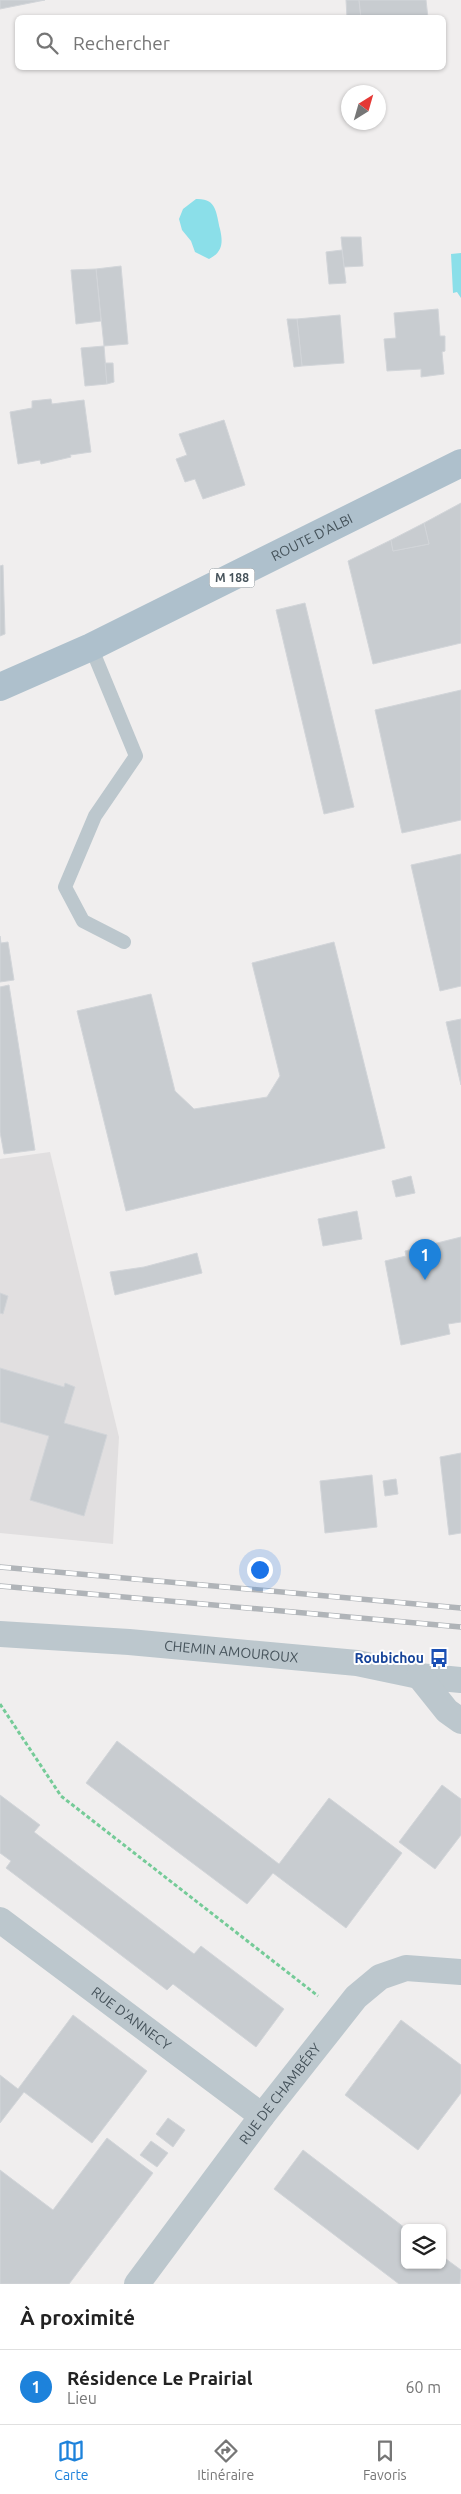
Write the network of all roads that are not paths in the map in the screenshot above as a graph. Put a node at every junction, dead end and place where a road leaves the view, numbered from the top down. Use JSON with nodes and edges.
{"nodes":[{"id":1,"x":461,"y":463,"type":"edge"},
{"id":2,"x":91,"y":647,"type":"junction"},
{"id":3,"x":0,"y":686,"type":"edge"},
{"id":4,"x":124,"y":942,"type":"dead end"},
{"id":5,"x":0,"y":1634,"type":"edge"},
{"id":6,"x":419,"y":1676,"type":"junction"},
{"id":7,"x":461,"y":1680,"type":"edge"},
{"id":8,"x":461,"y":1721,"type":"edge"},
{"id":9,"x":0,"y":1920,"type":"edge"},
{"id":10,"x":461,"y":1972,"type":"edge"},
{"id":11,"x":262,"y":2116,"type":"junction"},
{"id":12,"x":137,"y":2284,"type":"edge"}],
"edges":[{"from":1,"to":2,"type":"main road","name":"ROUTE D'ALBI","number":"M 188"},
{"from":2,"to":3,"type":"main road","name":"ROUTE D'ALBI","number":"M 188"},
{"from":2,"to":4,"type":"lane"},
{"from":5,"to":6,"type":"street","name":"CHEMIN AMOUROUX"},
{"from":6,"to":7,"type":"street","name":"CHEMIN AMOUROUX"},
{"from":6,"to":8,"type":"street"},
{"from":9,"to":11,"type":"street","name":"RUE D'ANNECY"},
{"from":10,"to":11,"type":"street","name":"RUE DE CHAMBÉRY"},
{"from":11,"to":12,"type":"street","name":"RUE DE CHAMBÉRY"}]}
